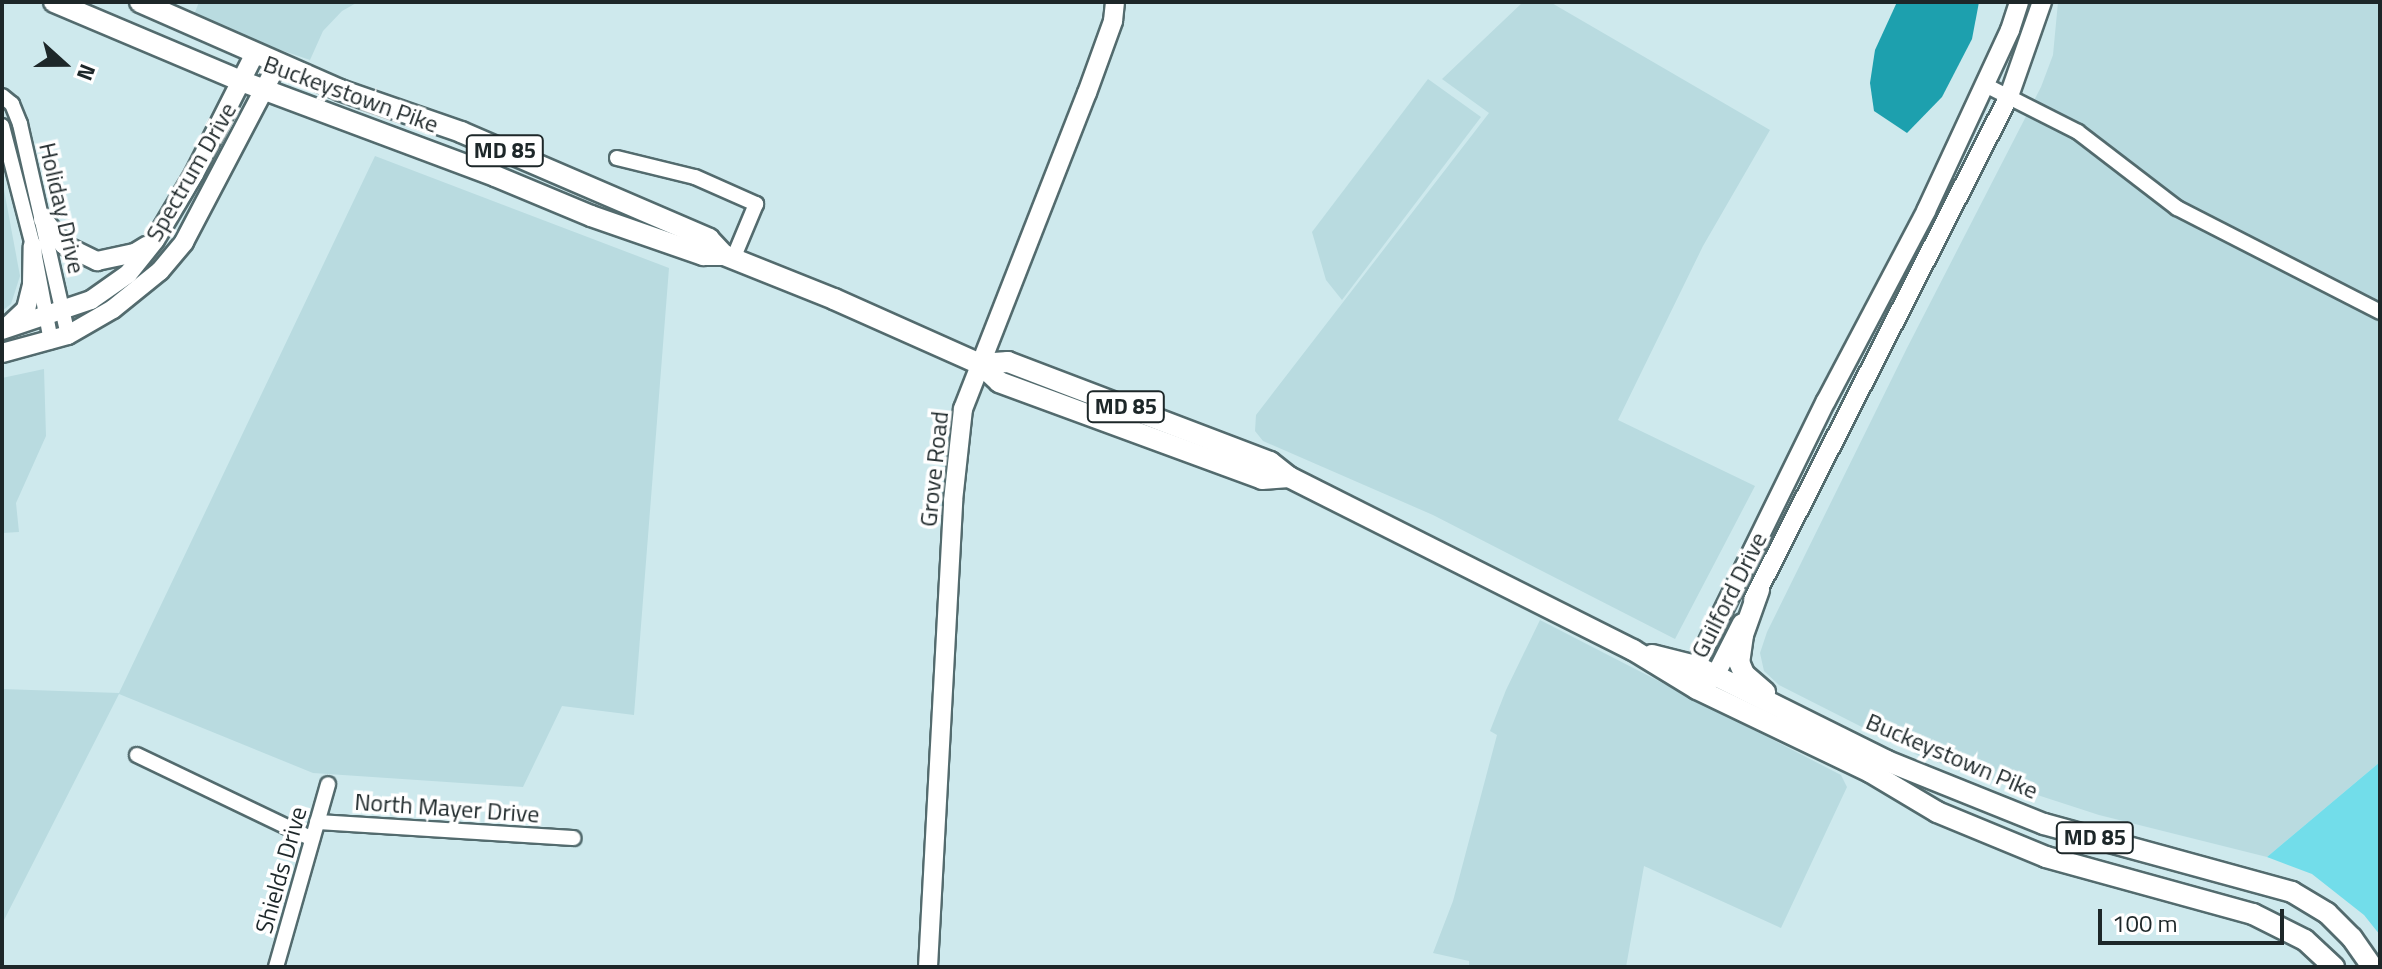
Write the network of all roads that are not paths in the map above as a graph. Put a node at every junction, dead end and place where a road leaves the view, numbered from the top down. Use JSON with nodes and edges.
{"nodes":[{"id":1,"x":54,"y":2,"type":"edge"},
{"id":2,"x":140,"y":2,"type":"edge"},
{"id":3,"x":1115,"y":2,"type":"edge"},
{"id":4,"x":2019,"y":2,"type":"edge"},
{"id":5,"x":2042,"y":2,"type":"edge"},
{"id":6,"x":255,"y":53,"type":"junction"},
{"id":7,"x":278,"y":63,"type":"junction"},
{"id":8,"x":241,"y":81,"type":"junction"},
{"id":9,"x":1985,"y":85,"type":"junction"},
{"id":10,"x":264,"y":90,"type":"junction"},
{"id":11,"x":2,"y":96,"type":"edge"},
{"id":12,"x":2009,"y":96,"type":"junction"},
{"id":13,"x":2,"y":126,"type":"edge"},
{"id":14,"x":617,"y":158,"type":"dead end"},
{"id":15,"x":43,"y":219,"type":"junction"},
{"id":16,"x":155,"y":240,"type":"junction"},
{"id":17,"x":33,"y":246,"type":"junction"},
{"id":18,"x":729,"y":257,"type":"junction"},
{"id":19,"x":2380,"y":312,"type":"edge"},
{"id":20,"x":55,"y":315,"type":"junction"},
{"id":21,"x":2,"y":330,"type":"edge"},
{"id":22,"x":60,"y":338,"type":"junction"},
{"id":23,"x":2,"y":353,"type":"edge"},
{"id":24,"x":980,"y":364,"type":"junction"},
{"id":25,"x":1759,"y":590,"type":"junction"},
{"id":26,"x":1633,"y":650,"type":"junction"},
{"id":27,"x":1696,"y":666,"type":"junction"},
{"id":28,"x":1715,"y":676,"type":"junction"},
{"id":29,"x":1697,"y":689,"type":"junction"},
{"id":30,"x":1804,"y":719,"type":"junction"},
{"id":31,"x":137,"y":755,"type":"dead end"},
{"id":32,"x":328,"y":784,"type":"dead end"},
{"id":33,"x":317,"y":822,"type":"junction"},
{"id":34,"x":574,"y":838,"type":"dead end"},
{"id":35,"x":312,"y":839,"type":"junction"},
{"id":36,"x":2331,"y":964,"type":"edge"},
{"id":37,"x":276,"y":967,"type":"edge"},
{"id":38,"x":928,"y":967,"type":"edge"},
{"id":39,"x":2372,"y":967,"type":"edge"}],
"edges":[{"from":1,"to":8,"type":"main road","name":"Buckeystown Pike","number":"MD 85"},
{"from":2,"to":6,"type":"main road","name":"Buckeystown Pike","number":"MD 85"},
{"from":3,"to":24,"type":"main road","name":"Grove Road"},
{"from":4,"to":9,"type":"main road","name":"Guilford Drive"},
{"from":5,"to":12,"type":"main road","name":"Guilford Drive"},
{"from":6,"to":7,"type":"main road","name":"Buckeystown Pike","number":"MD 85"},
{"from":6,"to":8,"type":"main road","name":"Spectrum Drive"},
{"from":7,"to":10,"type":"main road","name":"Spectrum Drive"},
{"from":7,"to":18,"type":"main road","name":"Buckeystown Pike","number":"MD 85"},
{"from":8,"to":10,"type":"main road","name":"Buckeystown Pike","number":"MD 85"},
{"from":8,"to":16,"type":"main road","name":"Spectrum Drive"},
{"from":9,"to":12,"type":"street"},
{"from":9,"to":27,"type":"main road","name":"Guilford Drive"},
{"from":10,"to":18,"type":"main road","name":"Buckeystown Pike","number":"MD 85"},
{"from":10,"to":22,"type":"main road","name":"Spectrum Drive"},
{"from":11,"to":15,"type":"street","name":"Holiday Drive"},
{"from":12,"to":19,"type":"street"},
{"from":12,"to":25,"type":"main road","name":"Guilford Drive"},
{"from":13,"to":17,"type":"street","name":"Holiday Drive"},
{"from":14,"to":18,"type":"street"},
{"from":15,"to":16,"type":"main road"},
{"from":15,"to":20,"type":"street","name":"Holiday Drive"},
{"from":16,"to":20,"type":"main road","name":"Spectrum Drive"},
{"from":17,"to":20,"type":"street","name":"Holiday Drive"},
{"from":17,"to":21,"type":"main road"},
{"from":18,"to":24,"type":"main road","name":"Buckeystown Pike","number":"MD 85"},
{"from":20,"to":21,"type":"main road","name":"Spectrum Drive"},
{"from":20,"to":22,"type":"street","name":"Holiday Drive"},
{"from":22,"to":23,"type":"main road","name":"Spectrum Drive"},
{"from":24,"to":26,"type":"main road","name":"Buckeystown Pike","number":"MD 85"},
{"from":24,"to":38,"type":"main road","name":"Grove Road"},
{"from":25,"to":28,"type":"main road","name":"Guilford Drive"},
{"from":25,"to":30,"type":"main road"},
{"from":26,"to":27,"type":"main road","name":"Buckeystown Pike","number":"MD 85"},
{"from":26,"to":29,"type":"main road","name":"Buckeystown Pike","number":"MD 85"},
{"from":27,"to":28,"type":"main road","name":"Buckeystown Pike","number":"MD 85"},
{"from":27,"to":29,"type":"main road","name":"Guilford Drive"},
{"from":28,"to":29,"type":"main road","name":"Guilford Drive"},
{"from":28,"to":30,"type":"main road","name":"Buckeystown Pike","number":"MD 85"},
{"from":29,"to":36,"type":"main road","name":"Buckeystown Pike","number":"MD 85"},
{"from":30,"to":39,"type":"main road","name":"Buckeystown Pike","number":"MD 85"},
{"from":31,"to":35,"type":"street"},
{"from":32,"to":33,"type":"street","name":"Shields Drive"},
{"from":33,"to":34,"type":"street","name":"North Mayer Drive"},
{"from":33,"to":35,"type":"street","name":"Shields Drive"},
{"from":35,"to":37,"type":"street","name":"Shields Drive"}]}
